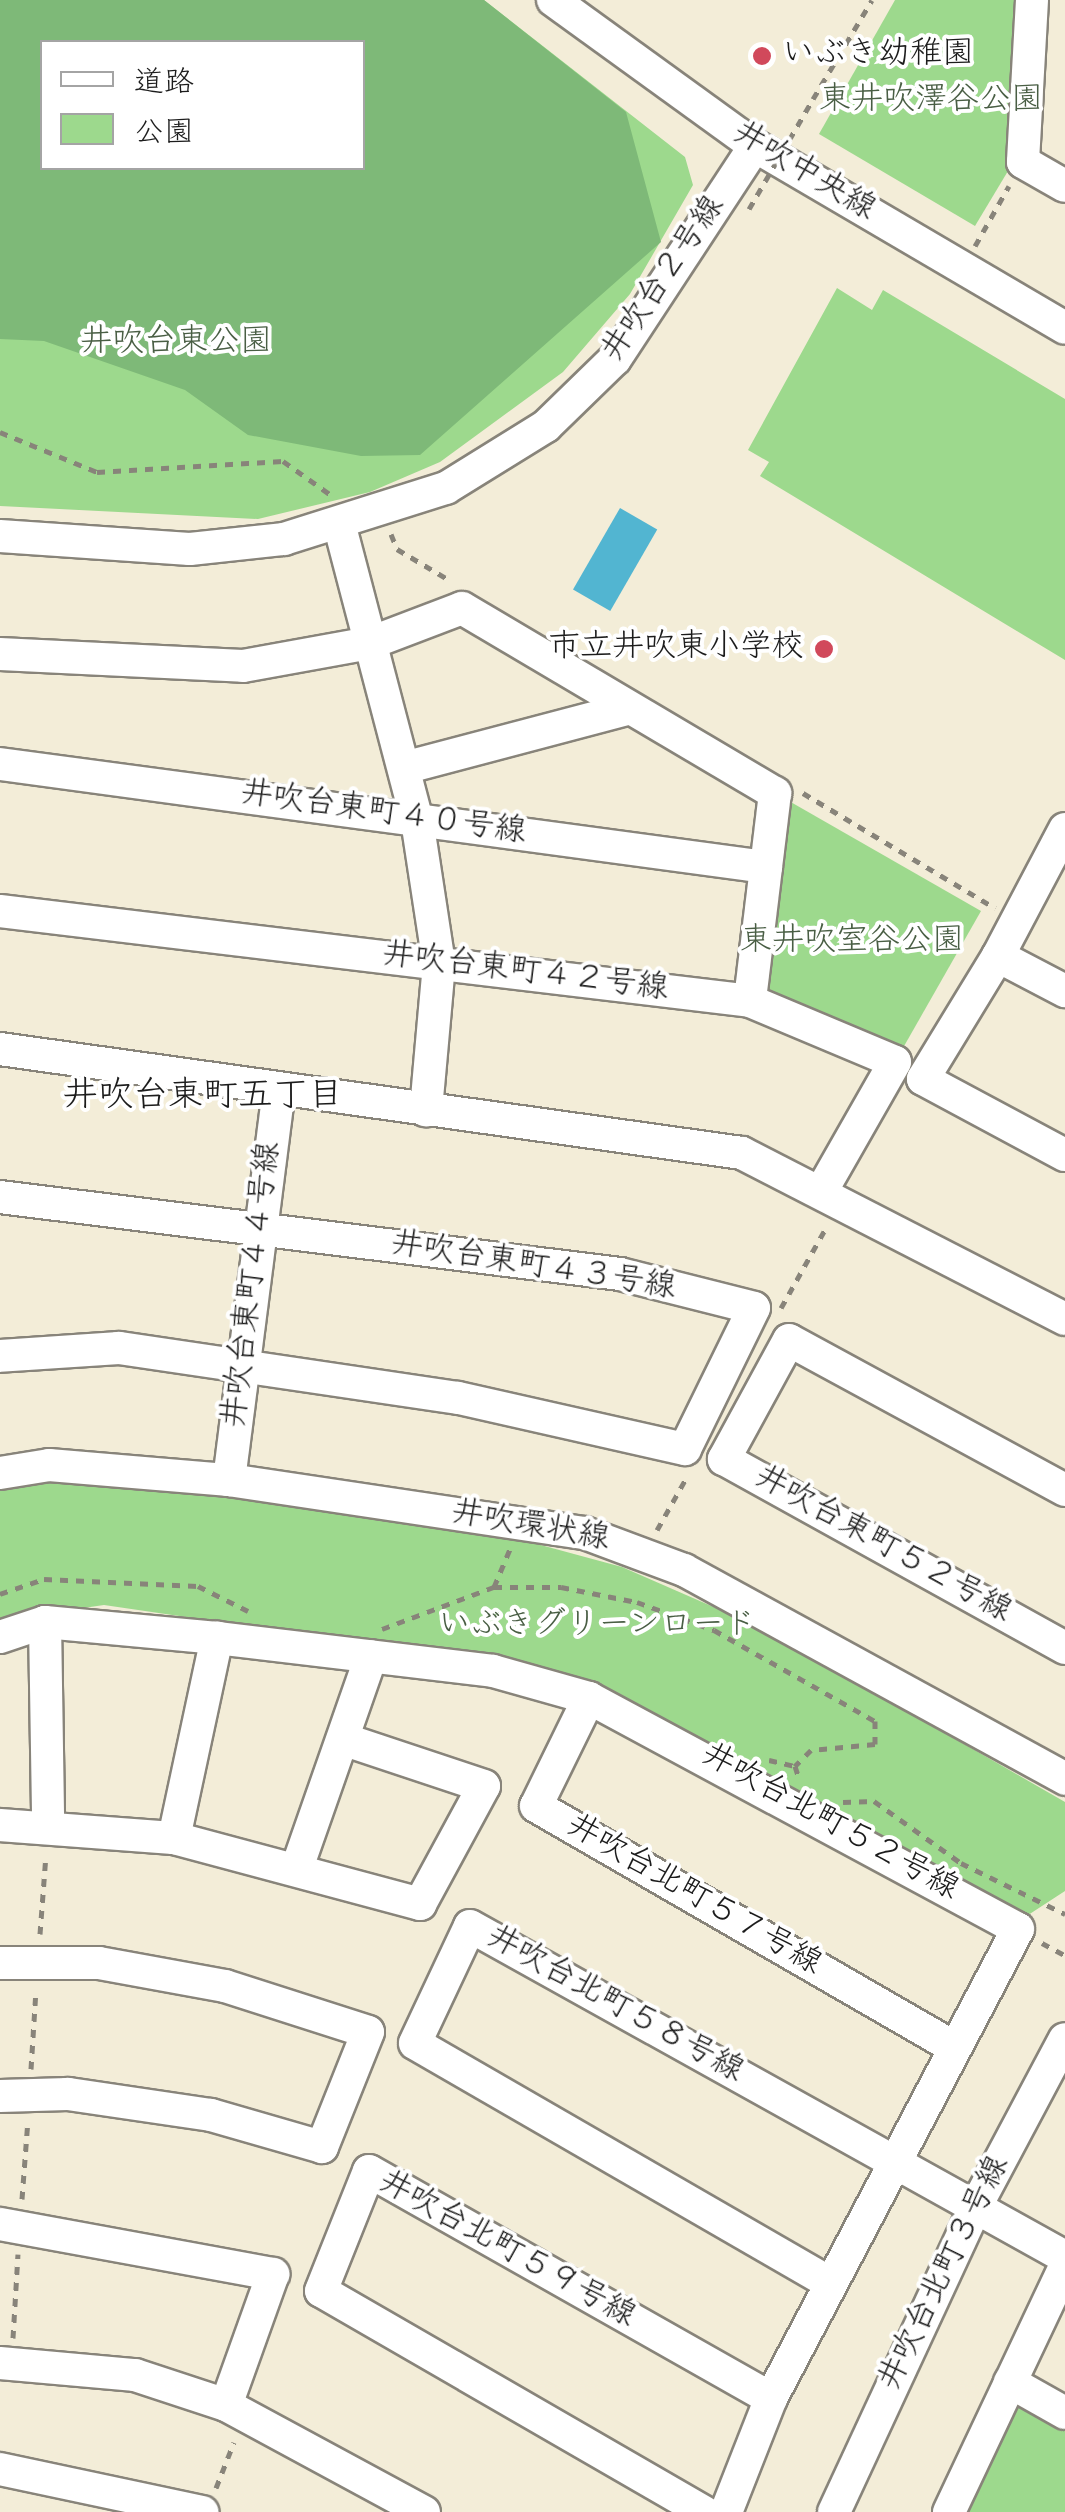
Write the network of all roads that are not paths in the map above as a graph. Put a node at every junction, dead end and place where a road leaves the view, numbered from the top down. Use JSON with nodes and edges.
{"nodes":[{"id":1,"x":1032,"y":0,"type":"edge"},
{"id":2,"x":562,"y":3,"type":"edge"},
{"id":3,"x":755,"y":146,"type":"junction"},
{"id":4,"x":1065,"y":186,"type":"edge"},
{"id":5,"x":1065,"y":328,"type":"edge"},
{"id":6,"x":340,"y":527,"type":"junction"},
{"id":7,"x":0,"y":536,"type":"edge"},
{"id":8,"x":370,"y":643,"type":"junction"},
{"id":9,"x":0,"y":654,"type":"edge"},
{"id":10,"x":628,"y":709,"type":"junction"},
{"id":11,"x":0,"y":764,"type":"edge"},
{"id":12,"x":404,"y":768,"type":"junction"},
{"id":13,"x":417,"y":820,"type":"junction"},
{"id":14,"x":1065,"y":829,"type":"edge"},
{"id":15,"x":766,"y":867,"type":"junction"},
{"id":16,"x":0,"y":912,"type":"edge"},
{"id":17,"x":998,"y":956,"type":"junction"},
{"id":18,"x":439,"y":964,"type":"junction"},
{"id":19,"x":1065,"y":990,"type":"edge"},
{"id":20,"x":750,"y":1002,"type":"junction"},
{"id":21,"x":0,"y":1049,"type":"edge"},
{"id":22,"x":279,"y":1090,"type":"junction"},
{"id":23,"x":426,"y":1110,"type":"junction"},
{"id":24,"x":1065,"y":1154,"type":"edge"},
{"id":25,"x":823,"y":1188,"type":"junction"},
{"id":26,"x":0,"y":1197,"type":"edge"},
{"id":27,"x":261,"y":1229,"type":"junction"},
{"id":28,"x":1065,"y":1319,"type":"edge"},
{"id":29,"x":0,"y":1356,"type":"edge"},
{"id":30,"x":245,"y":1373,"type":"junction"},
{"id":31,"x":0,"y":1473,"type":"edge"},
{"id":32,"x":229,"y":1480,"type":"junction"},
{"id":33,"x":1065,"y":1490,"type":"edge"},
{"id":34,"x":45,"y":1622,"type":"junction"},
{"id":35,"x":0,"y":1637,"type":"edge"},
{"id":36,"x":217,"y":1638,"type":"junction"},
{"id":37,"x":1065,"y":1648,"type":"edge"},
{"id":38,"x":371,"y":1656,"type":"junction"},
{"id":39,"x":589,"y":1698,"type":"junction"},
{"id":40,"x":346,"y":1740,"type":"junction"},
{"id":41,"x":1065,"y":1779,"type":"edge"},
{"id":42,"x":48,"y":1822,"type":"junction"},
{"id":43,"x":0,"y":1825,"type":"edge"},
{"id":44,"x":174,"y":1838,"type":"junction"},
{"id":45,"x":298,"y":1866,"type":"junction"},
{"id":46,"x":0,"y":1963,"type":"edge"},
{"id":47,"x":1065,"y":2039,"type":"edge"},
{"id":48,"x":954,"y":2048,"type":"junction"},
{"id":49,"x":15,"y":2096,"type":"edge"},
{"id":50,"x":894,"y":2160,"type":"junction"},
{"id":51,"x":974,"y":2208,"type":"junction"},
{"id":52,"x":10,"y":2224,"type":"edge"},
{"id":53,"x":1065,"y":2257,"type":"edge"},
{"id":54,"x":1065,"y":2267,"type":"edge"},
{"id":55,"x":830,"y":2283,"type":"junction"},
{"id":56,"x":6,"y":2363,"type":"edge"},
{"id":57,"x":1010,"y":2382,"type":"junction"},
{"id":58,"x":771,"y":2398,"type":"junction"},
{"id":59,"x":235,"y":2410,"type":"junction"},
{"id":60,"x":1065,"y":2412,"type":"edge"},
{"id":61,"x":0,"y":2469,"type":"edge"},
{"id":62,"x":207,"y":2504,"type":"edge"},
{"id":63,"x":424,"y":2512,"type":"edge"},
{"id":64,"x":704,"y":2512,"type":"edge"},
{"id":65,"x":726,"y":2512,"type":"edge"},
{"id":66,"x":834,"y":2512,"type":"edge"},
{"id":67,"x":948,"y":2512,"type":"edge"}],
"edges":[{"from":1,"to":4,"type":"street"},
{"from":2,"to":3,"type":"street","name":"井吹中央線"},
{"from":3,"to":5,"type":"street","name":"井吹中央線"},
{"from":3,"to":6,"type":"street","name":"井吹台２号線"},
{"from":6,"to":7,"type":"street","name":"井吹台２号線"},
{"from":6,"to":8,"type":"street"},
{"from":8,"to":9,"type":"street"},
{"from":8,"to":10,"type":"street"},
{"from":8,"to":12,"type":"street"},
{"from":10,"to":12,"type":"street"},
{"from":10,"to":15,"type":"street"},
{"from":11,"to":13,"type":"street","name":"井吹台東町４０号線"},
{"from":12,"to":13,"type":"street"},
{"from":13,"to":15,"type":"street","name":"井吹台東町４０号線"},
{"from":13,"to":18,"type":"street"},
{"from":14,"to":17,"type":"street"},
{"from":15,"to":20,"type":"street"},
{"from":16,"to":18,"type":"street","name":"井吹台東町４２号線"},
{"from":17,"to":19,"type":"street"},
{"from":17,"to":24,"type":"street"},
{"from":18,"to":20,"type":"street","name":"井吹台東町４２号線"},
{"from":18,"to":23,"type":"street"},
{"from":20,"to":25,"type":"street","name":"井吹台東町４２号線"},
{"from":21,"to":22,"type":"street"},
{"from":22,"to":23,"type":"street"},
{"from":22,"to":27,"type":"street","name":"井吹台東町４４号線"},
{"from":23,"to":25,"type":"street"},
{"from":25,"to":28,"type":"street"},
{"from":26,"to":27,"type":"street","name":"井吹台東町４３号線"},
{"from":27,"to":30,"type":"street","name":"井吹台東町４４号線"},
{"from":27,"to":30,"type":"street","name":"井吹台東町４３号線"},
{"from":29,"to":30,"type":"street","name":"井吹台東町４３号線"},
{"from":30,"to":32,"type":"street","name":"井吹台東町４４号線"},
{"from":31,"to":32,"type":"street","name":"井吹環状線"},
{"from":32,"to":41,"type":"street","name":"井吹環状線"},
{"from":33,"to":37,"type":"street","name":"井吹台東町５２号線"},
{"from":34,"to":35,"type":"street","name":"井吹台北町５２号線"},
{"from":34,"to":36,"type":"street","name":"井吹台北町５２号線"},
{"from":34,"to":42,"type":"street"},
{"from":36,"to":38,"type":"street","name":"井吹台北町５２号線"},
{"from":36,"to":44,"type":"street"},
{"from":38,"to":39,"type":"street","name":"井吹台北町５２号線"},
{"from":38,"to":40,"type":"street"},
{"from":39,"to":48,"type":"street","name":"井吹台北町５７号線"},
{"from":39,"to":48,"type":"street","name":"井吹台北町５２号線"},
{"from":40,"to":45,"type":"street"},
{"from":40,"to":45,"type":"street"},
{"from":42,"to":43,"type":"street"},
{"from":42,"to":44,"type":"street"},
{"from":44,"to":45,"type":"street"},
{"from":46,"to":49,"type":"street"},
{"from":47,"to":51,"type":"street","name":"井吹台北町３号線"},
{"from":48,"to":50,"type":"street","name":"井吹台北町５２号線"},
{"from":50,"to":51,"type":"street","name":"井吹台北町５８号線"},
{"from":50,"to":55,"type":"street","name":"井吹台北町５２号線"},
{"from":50,"to":55,"type":"street","name":"井吹台北町５８号線"},
{"from":51,"to":53,"type":"street","name":"井吹台北町５８号線"},
{"from":51,"to":66,"type":"street","name":"井吹台北町３号線"},
{"from":52,"to":59,"type":"street"},
{"from":54,"to":57,"type":"street"},
{"from":55,"to":58,"type":"street","name":"井吹台北町５２号線"},
{"from":56,"to":59,"type":"street"},
{"from":57,"to":60,"type":"street"},
{"from":57,"to":67,"type":"street"},
{"from":58,"to":64,"type":"street","name":"井吹台北町５９号線"},
{"from":58,"to":65,"type":"street","name":"井吹台北町５２号線"},
{"from":59,"to":63,"type":"street"},
{"from":61,"to":62,"type":"street"}]}
